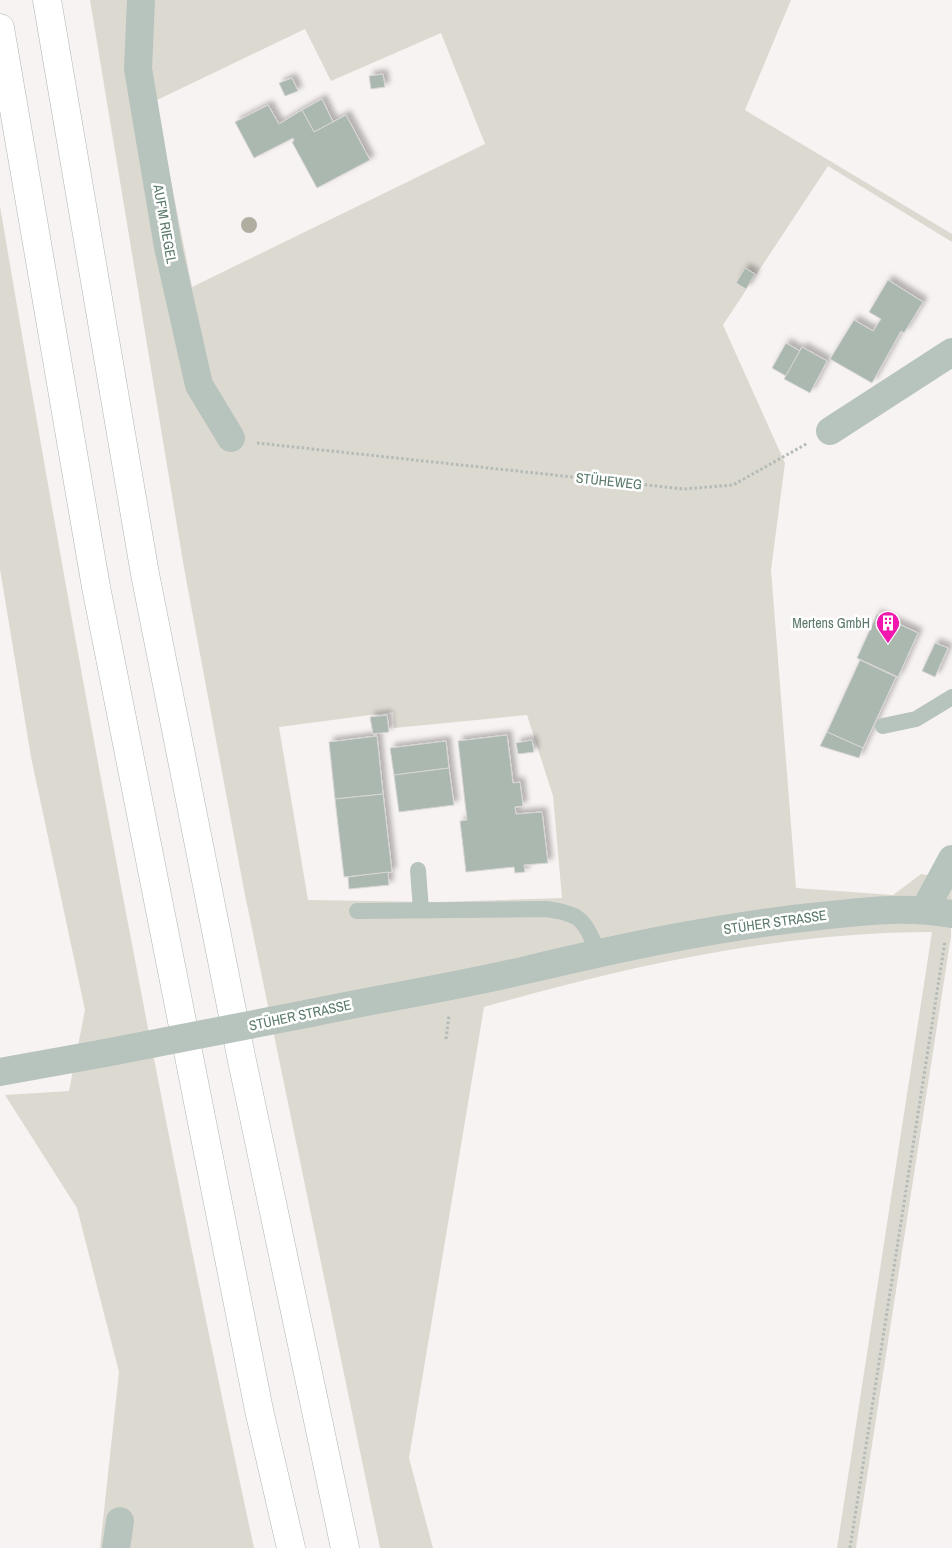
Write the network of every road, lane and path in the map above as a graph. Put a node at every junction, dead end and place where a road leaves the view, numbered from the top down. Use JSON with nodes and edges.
{"nodes":[{"id":1,"x":47,"y":0,"type":"edge"},
{"id":2,"x":141,"y":0,"type":"edge"},
{"id":3,"x":0,"y":28,"type":"edge"},
{"id":4,"x":952,"y":352,"type":"edge"},
{"id":5,"x":830,"y":431,"type":"joint"},
{"id":6,"x":231,"y":438,"type":"joint"},
{"id":7,"x":952,"y":697,"type":"edge"},
{"id":8,"x":882,"y":726,"type":"dead end"},
{"id":9,"x":952,"y":859,"type":"edge"},
{"id":10,"x":418,"y":870,"type":"dead end"},
{"id":11,"x":421,"y":910,"type":"junction"},
{"id":12,"x":357,"y":911,"type":"dead end"},
{"id":13,"x":942,"y":912,"type":"edge"},
{"id":14,"x":598,"y":952,"type":"junction"},
{"id":15,"x":0,"y":1072,"type":"edge"},
{"id":16,"x":120,"y":1521,"type":"dead end"},
{"id":17,"x":116,"y":1548,"type":"edge"},
{"id":18,"x":291,"y":1548,"type":"edge"},
{"id":19,"x":345,"y":1548,"type":"edge"},
{"id":20,"x":850,"y":1548,"type":"edge"}],
"edges":[{"from":1,"to":19,"type":"highway"},
{"from":2,"to":6,"type":"street","name":"AUF'M RIEGEL"},
{"from":3,"to":18,"type":"highway"},
{"from":4,"to":5,"type":"street"},
{"from":5,"to":6,"type":"path","name":"STÜHEWEG"},
{"from":7,"to":8,"type":"lane"},
{"from":9,"to":13,"type":"street"},
{"from":10,"to":11,"type":"lane"},
{"from":11,"to":12,"type":"lane"},
{"from":11,"to":14,"type":"lane"},
{"from":13,"to":14,"type":"street","name":"STÜHER STRASSE"},
{"from":13,"to":20,"type":"path"},
{"from":14,"to":15,"type":"street","name":"STÜHER STRASSE","bridge":true},
{"from":16,"to":17,"type":"street"}]}
